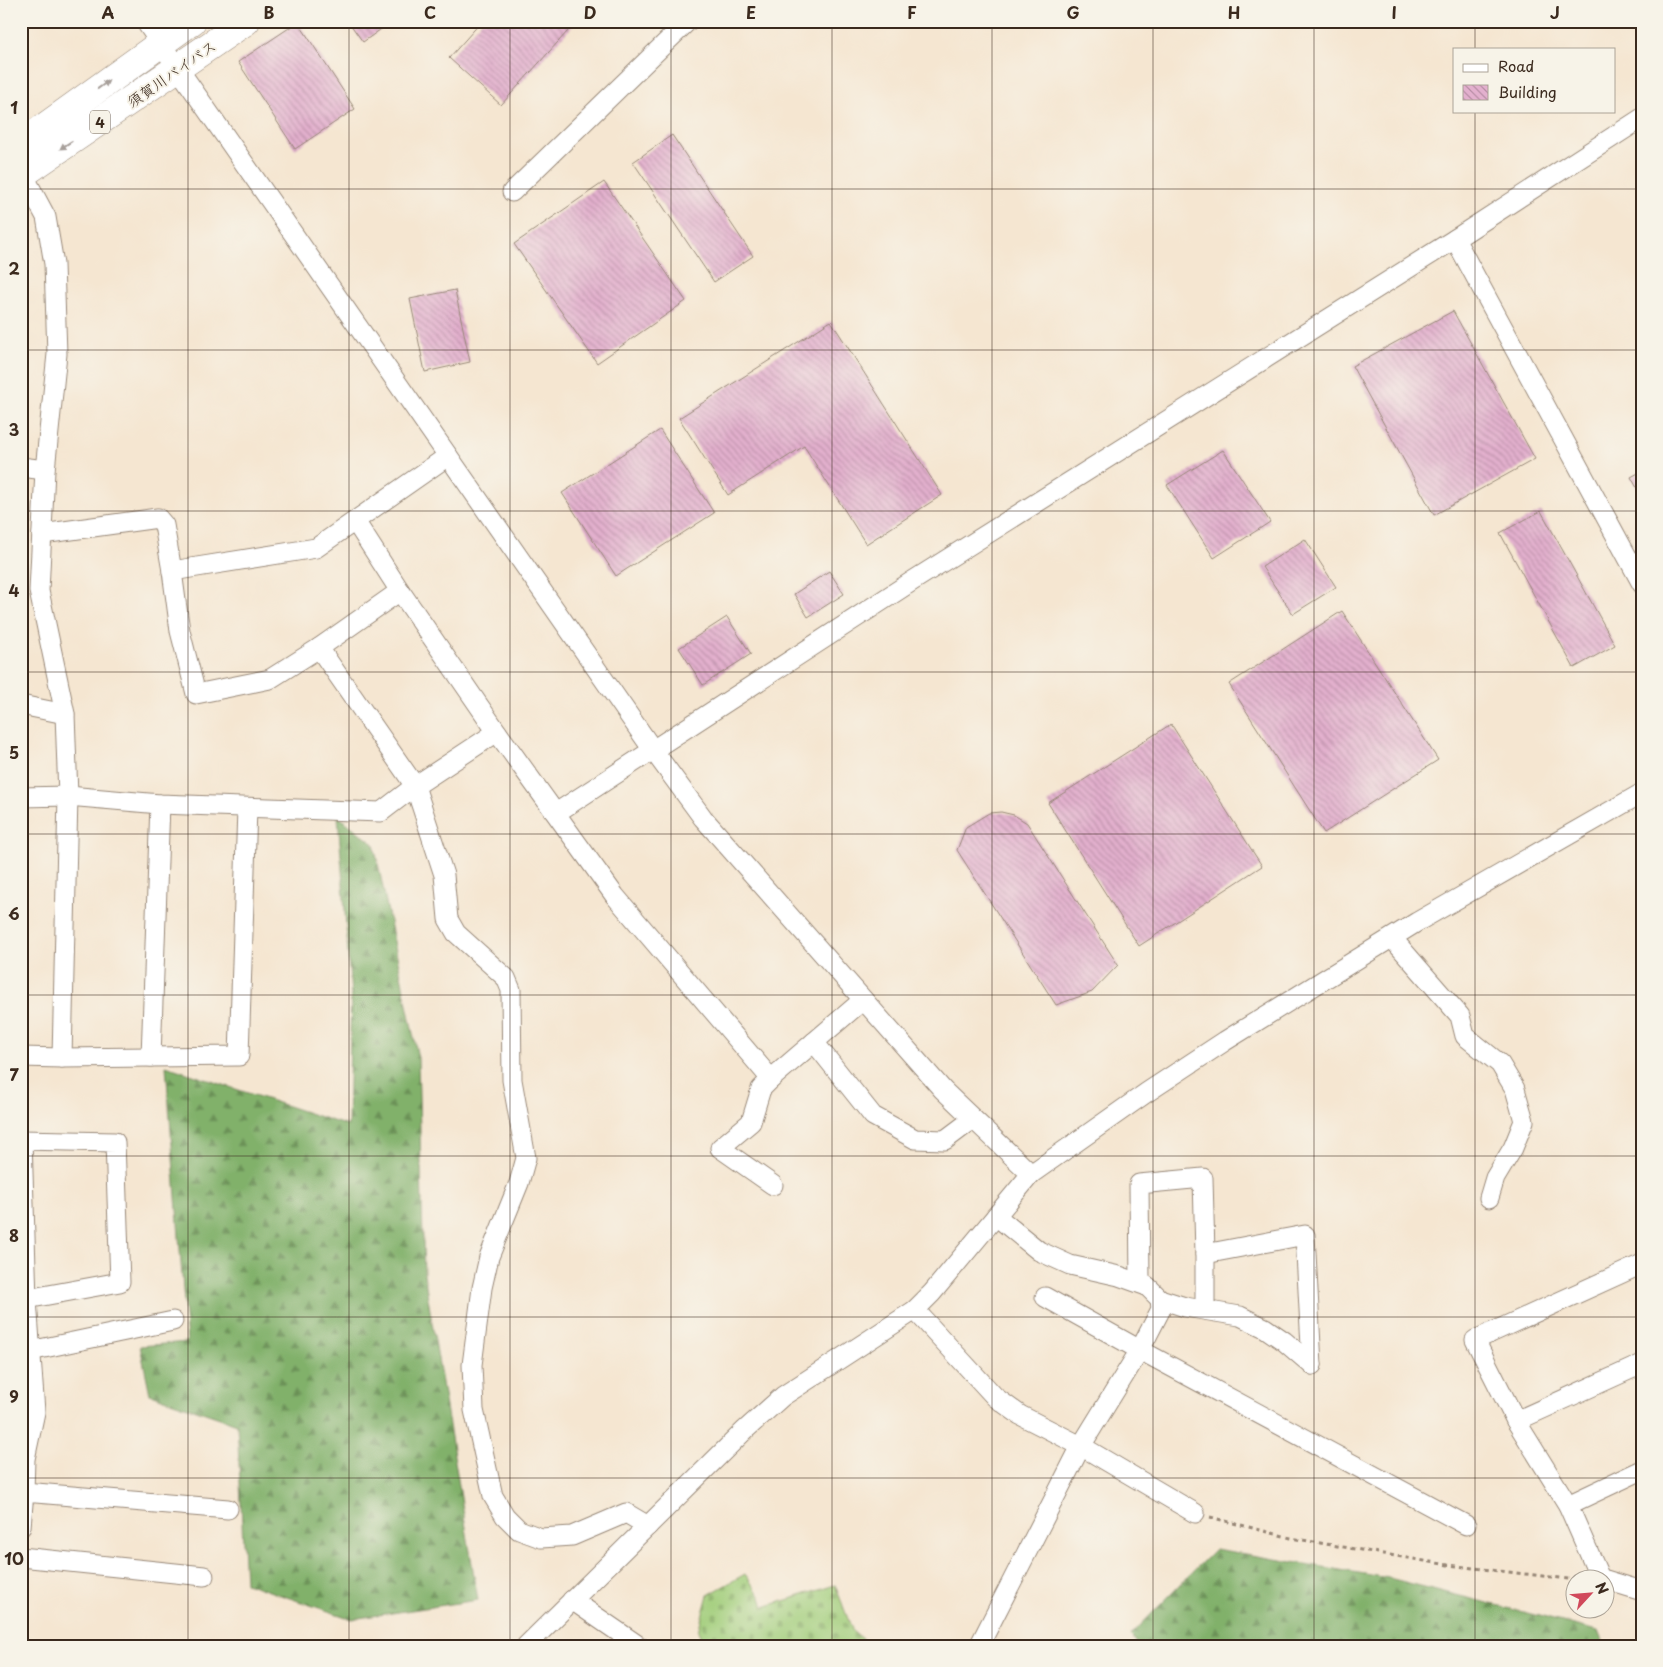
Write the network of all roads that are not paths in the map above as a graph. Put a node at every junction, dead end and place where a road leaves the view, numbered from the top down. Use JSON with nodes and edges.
{"nodes":[{"id":1,"x":145,"y":21,"type":"edge"},
{"id":2,"x":192,"y":21,"type":"edge"},
{"id":3,"x":246,"y":21,"type":"edge"},
{"id":4,"x":688,"y":21,"type":"edge"},
{"id":5,"x":160,"y":43,"type":"junction"},
{"id":6,"x":179,"y":68,"type":"junction"},
{"id":7,"x":1642,"y":118,"type":"edge"},
{"id":8,"x":23,"y":139,"type":"edge"},
{"id":9,"x":22,"y":175,"type":"edge"},
{"id":10,"x":512,"y":192,"type":"dead end"},
{"id":11,"x":1455,"y":239,"type":"junction"},
{"id":12,"x":448,"y":456,"type":"junction"},
{"id":13,"x":21,"y":468,"type":"edge"},
{"id":14,"x":45,"y":470,"type":"junction"},
{"id":15,"x":355,"y":521,"type":"junction"},
{"id":16,"x":42,"y":534,"type":"junction"},
{"id":17,"x":172,"y":571,"type":"junction"},
{"id":18,"x":1642,"y":584,"type":"edge"},
{"id":19,"x":400,"y":591,"type":"junction"},
{"id":20,"x":319,"y":648,"type":"junction"},
{"id":21,"x":21,"y":705,"type":"edge"},
{"id":22,"x":65,"y":714,"type":"junction"},
{"id":23,"x":497,"y":732,"type":"junction"},
{"id":24,"x":653,"y":750,"type":"junction"},
{"id":25,"x":415,"y":786,"type":"junction"},
{"id":26,"x":1642,"y":793,"type":"edge"},
{"id":27,"x":68,"y":796,"type":"junction"},
{"id":28,"x":21,"y":798,"type":"edge"},
{"id":29,"x":160,"y":804,"type":"junction"},
{"id":30,"x":247,"y":808,"type":"junction"},
{"id":31,"x":556,"y":813,"type":"junction"},
{"id":32,"x":1392,"y":938,"type":"junction"},
{"id":33,"x":863,"y":1000,"type":"junction"},
{"id":34,"x":814,"y":1042,"type":"junction"},
{"id":35,"x":21,"y":1057,"type":"edge"},
{"id":36,"x":151,"y":1057,"type":"junction"},
{"id":37,"x":62,"y":1058,"type":"junction"},
{"id":38,"x":771,"y":1079,"type":"junction"},
{"id":39,"x":974,"y":1119,"type":"junction"},
{"id":40,"x":22,"y":1140,"type":"edge"},
{"id":41,"x":1031,"y":1174,"type":"junction"},
{"id":42,"x":773,"y":1185,"type":"dead end"},
{"id":43,"x":1489,"y":1198,"type":"dead end"},
{"id":44,"x":996,"y":1216,"type":"junction"},
{"id":45,"x":1206,"y":1254,"type":"junction"},
{"id":46,"x":1642,"y":1264,"type":"edge"},
{"id":47,"x":1140,"y":1283,"type":"junction"},
{"id":48,"x":1045,"y":1297,"type":"dead end"},
{"id":49,"x":1160,"y":1299,"type":"junction"},
{"id":50,"x":24,"y":1300,"type":"edge"},
{"id":51,"x":1205,"y":1309,"type":"junction"},
{"id":52,"x":915,"y":1310,"type":"junction"},
{"id":53,"x":173,"y":1321,"type":"dead end"},
{"id":54,"x":1140,"y":1350,"type":"junction"},
{"id":55,"x":30,"y":1351,"type":"junction"},
{"id":56,"x":1642,"y":1364,"type":"edge"},
{"id":57,"x":27,"y":1376,"type":"edge"},
{"id":58,"x":1516,"y":1420,"type":"junction"},
{"id":59,"x":1081,"y":1446,"type":"junction"},
{"id":60,"x":23,"y":1459,"type":"edge"},
{"id":61,"x":1642,"y":1470,"type":"edge"},
{"id":62,"x":24,"y":1492,"type":"junction"},
{"id":63,"x":1568,"y":1505,"type":"junction"},
{"id":64,"x":228,"y":1508,"type":"dead end"},
{"id":65,"x":1195,"y":1513,"type":"road end"},
{"id":66,"x":1466,"y":1525,"type":"dead end"},
{"id":67,"x":648,"y":1526,"type":"junction"},
{"id":68,"x":21,"y":1527,"type":"edge"},
{"id":69,"x":21,"y":1557,"type":"edge"},
{"id":70,"x":1596,"y":1570,"type":"edge"},
{"id":71,"x":204,"y":1576,"type":"dead end"},
{"id":72,"x":1642,"y":1576,"type":"edge"},
{"id":73,"x":1616,"y":1580,"type":"edge"},
{"id":74,"x":1616,"y":1583,"type":"edge"},
{"id":75,"x":1642,"y":1591,"type":"edge"},
{"id":76,"x":572,"y":1600,"type":"junction"},
{"id":77,"x":526,"y":1646,"type":"edge"},
{"id":78,"x":639,"y":1646,"type":"edge"},
{"id":79,"x":979,"y":1646,"type":"edge"}],
"edges":[{"from":1,"to":5,"type":"street"},
{"from":2,"to":5,"type":"highway","name":"須賀川バイパス","number":"4"},
{"from":3,"to":6,"type":"highway","name":"須賀川バイパス","number":"4"},
{"from":4,"to":10,"type":"street"},
{"from":5,"to":6,"type":"street"},
{"from":8,"to":5,"type":"highway","name":"須賀川バイパス","number":"4","one_way":true},
{"from":6,"to":9,"type":"highway","name":"須賀川バイパス","number":"4","one_way":true},
{"from":6,"to":12,"type":"street"},
{"from":7,"to":11,"type":"street"},
{"from":9,"to":14,"type":"street"},
{"from":11,"to":18,"type":"street"},
{"from":11,"to":24,"type":"street"},
{"from":12,"to":15,"type":"street"},
{"from":12,"to":24,"type":"street"},
{"from":13,"to":14,"type":"street"},
{"from":14,"to":16,"type":"street"},
{"from":15,"to":17,"type":"street"},
{"from":15,"to":19,"type":"street"},
{"from":16,"to":17,"type":"street"},
{"from":16,"to":22,"type":"street"},
{"from":17,"to":20,"type":"street"},
{"from":19,"to":20,"type":"street"},
{"from":19,"to":23,"type":"street"},
{"from":20,"to":25,"type":"street"},
{"from":21,"to":22,"type":"street"},
{"from":22,"to":27,"type":"street"},
{"from":23,"to":25,"type":"street"},
{"from":23,"to":31,"type":"street"},
{"from":24,"to":31,"type":"street"},
{"from":24,"to":33,"type":"street"},
{"from":25,"to":30,"type":"street"},
{"from":25,"to":67,"type":"street"},
{"from":26,"to":32,"type":"street"},
{"from":27,"to":28,"type":"street"},
{"from":27,"to":29,"type":"street"},
{"from":27,"to":37,"type":"street"},
{"from":29,"to":30,"type":"street"},
{"from":29,"to":36,"type":"street"},
{"from":30,"to":36,"type":"street"},
{"from":31,"to":38,"type":"street"},
{"from":32,"to":41,"type":"street"},
{"from":32,"to":43,"type":"street"},
{"from":33,"to":34,"type":"street"},
{"from":33,"to":39,"type":"street"},
{"from":34,"to":38,"type":"street"},
{"from":34,"to":39,"type":"street"},
{"from":35,"to":37,"type":"street"},
{"from":36,"to":37,"type":"street"},
{"from":38,"to":42,"type":"street"},
{"from":39,"to":41,"type":"street"},
{"from":40,"to":50,"type":"street"},
{"from":40,"to":50,"type":"street"},
{"from":41,"to":44,"type":"street"},
{"from":44,"to":47,"type":"street"},
{"from":44,"to":52,"type":"street"},
{"from":45,"to":47,"type":"street"},
{"from":45,"to":51,"type":"street"},
{"from":45,"to":51,"type":"street"},
{"from":46,"to":58,"type":"street"},
{"from":47,"to":49,"type":"street"},
{"from":48,"to":54,"type":"street"},
{"from":49,"to":51,"type":"street"},
{"from":49,"to":54,"type":"street"},
{"from":50,"to":55,"type":"street"},
{"from":52,"to":59,"type":"street"},
{"from":52,"to":67,"type":"street"},
{"from":53,"to":55,"type":"street"},
{"from":54,"to":59,"type":"street"},
{"from":54,"to":66,"type":"street"},
{"from":55,"to":57,"type":"street"},
{"from":56,"to":58,"type":"street"},
{"from":57,"to":60,"type":"street"},
{"from":58,"to":63,"type":"street"},
{"from":59,"to":65,"type":"street"},
{"from":59,"to":79,"type":"street"},
{"from":60,"to":62,"type":"street"},
{"from":61,"to":63,"type":"street"},
{"from":62,"to":64,"type":"street"},
{"from":62,"to":68,"type":"street"},
{"from":63,"to":70,"type":"street"},
{"from":67,"to":76,"type":"street"},
{"from":69,"to":71,"type":"street"},
{"from":72,"to":73,"type":"street"},
{"from":74,"to":75,"type":"street"},
{"from":76,"to":77,"type":"street"},
{"from":76,"to":78,"type":"street"}]}
